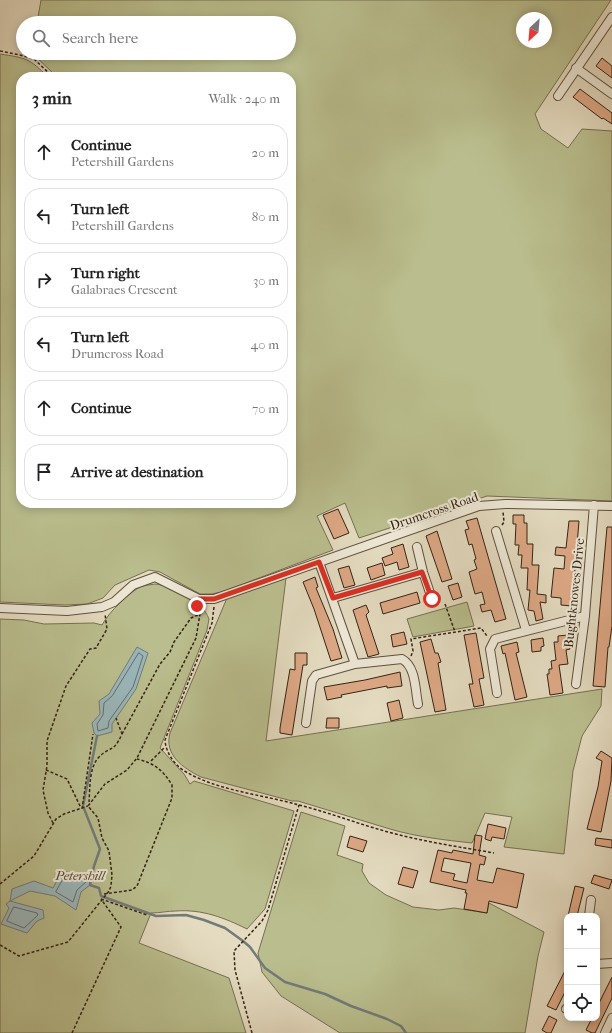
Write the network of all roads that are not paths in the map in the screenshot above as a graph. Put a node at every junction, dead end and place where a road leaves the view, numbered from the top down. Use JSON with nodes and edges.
{"nodes":[{"id":1,"x":612,"y":17,"type":"edge"},
{"id":2,"x":576,"y":68,"type":"junction"},
{"id":3,"x":612,"y":94,"type":"edge"},
{"id":4,"x":558,"y":96,"type":"dead end"},
{"id":5,"x":594,"y":505,"type":"junction"},
{"id":6,"x":612,"y":506,"type":"edge"},
{"id":7,"x":496,"y":531,"type":"road end"},
{"id":8,"x":417,"y":547,"type":"dead end"},
{"id":9,"x":319,"y":562,"type":"junction"},
{"id":10,"x":422,"y":572,"type":"junction"},
{"id":11,"x":333,"y":598,"type":"junction"},
{"id":12,"x":432,"y":599,"type":"dead end"},
{"id":13,"x":0,"y":608,"type":"edge"},
{"id":14,"x":585,"y":616,"type":"junction"},
{"id":15,"x":526,"y":630,"type":"junction"},
{"id":16,"x":355,"y":664,"type":"junction"},
{"id":17,"x":576,"y":684,"type":"dead end"},
{"id":18,"x":497,"y":693,"type":"dead end"},
{"id":19,"x":418,"y":704,"type":"dead end"},
{"id":20,"x":306,"y":723,"type":"dead end"},
{"id":21,"x":591,"y":900,"type":"dead end"},
{"id":22,"x":589,"y":913,"type":"edge"},
{"id":23,"x":612,"y":963,"type":"edge"},
{"id":24,"x":600,"y":964,"type":"edge"},
{"id":25,"x":612,"y":1018,"type":"edge"},
{"id":26,"x":605,"y":1033,"type":"edge"}],
"edges":[{"from":1,"to":2,"type":"street"},
{"from":2,"to":3,"type":"street"},
{"from":2,"to":4,"type":"street"},
{"from":5,"to":6,"type":"street","name":"Drumcross Road"},
{"from":5,"to":9,"type":"street","name":"Drumcross Road"},
{"from":5,"to":14,"type":"street","name":"Bughtknowes Drive"},
{"from":7,"to":15,"type":"street"},
{"from":8,"to":10,"type":"street"},
{"from":9,"to":11,"type":"street"},
{"from":9,"to":13,"type":"street","name":"Drumcross Road"},
{"from":10,"to":11,"type":"street"},
{"from":10,"to":12,"type":"street"},
{"from":11,"to":16,"type":"street"},
{"from":14,"to":15,"type":"street"},
{"from":14,"to":17,"type":"street","name":"Bughtknowes Drive"},
{"from":15,"to":18,"type":"street"},
{"from":16,"to":19,"type":"street"},
{"from":16,"to":20,"type":"street"},
{"from":21,"to":22,"type":"street"},
{"from":23,"to":24,"type":"street"},
{"from":25,"to":26,"type":"street"}]}
